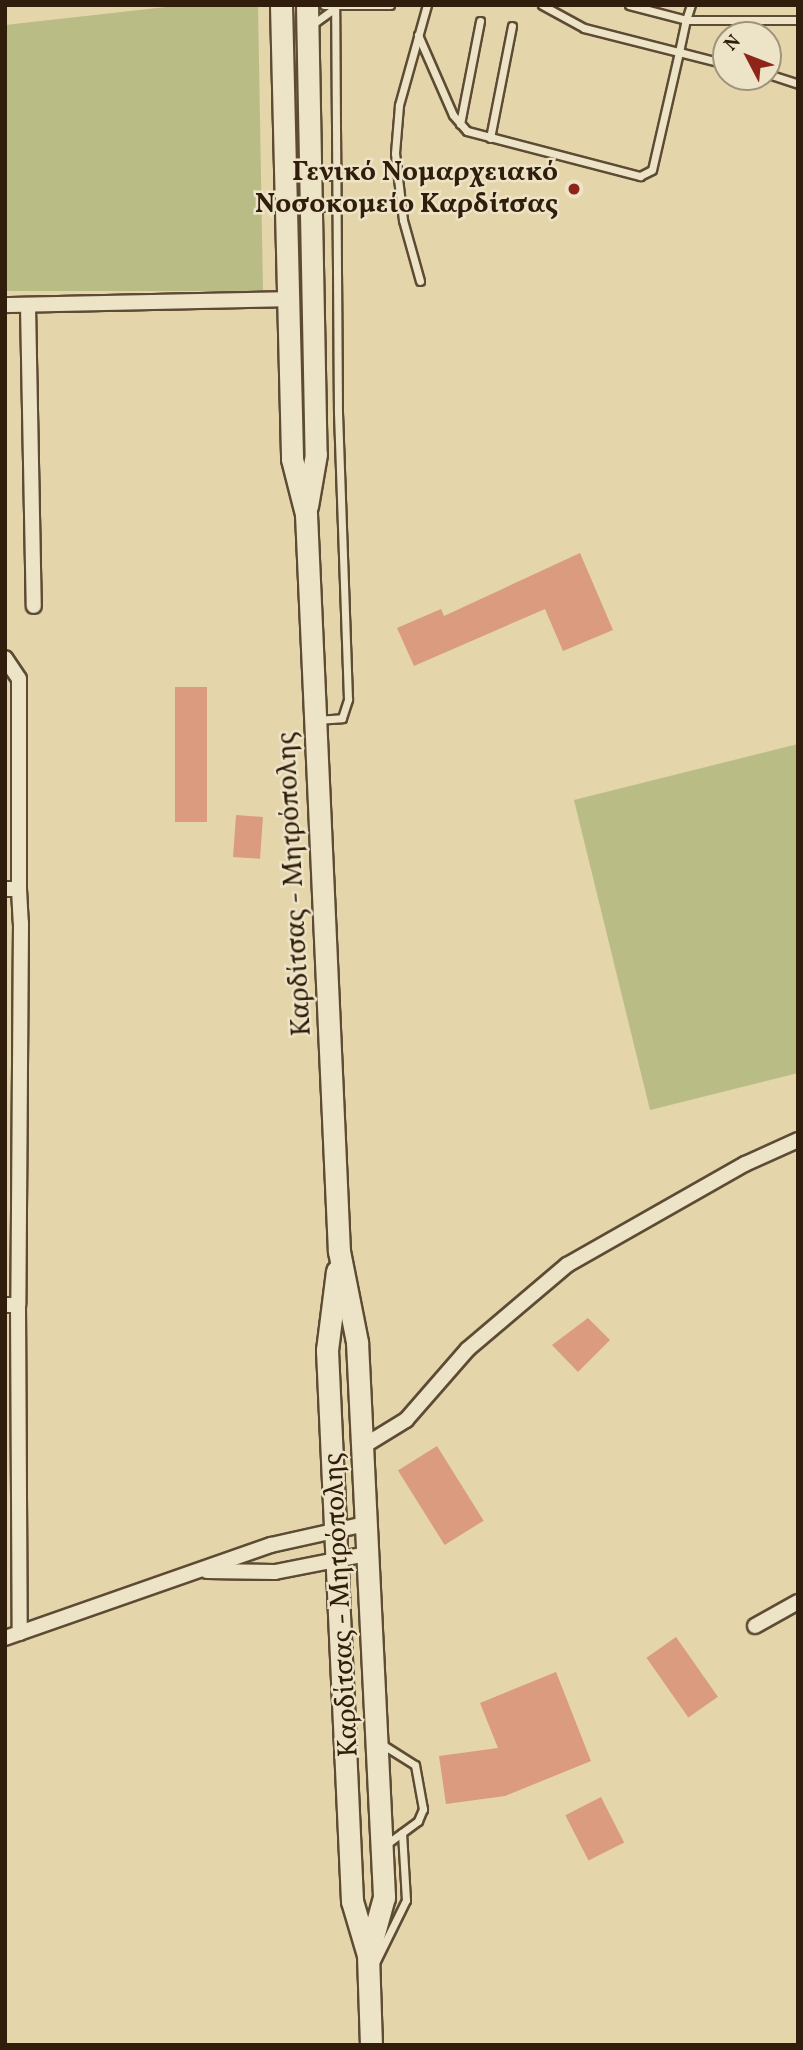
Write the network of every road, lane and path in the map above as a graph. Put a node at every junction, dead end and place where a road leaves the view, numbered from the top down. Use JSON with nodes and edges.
{"nodes":[{"id":1,"x":281,"y":5,"type":"edge"},
{"id":2,"x":307,"y":5,"type":"edge"},
{"id":3,"x":324,"y":5,"type":"edge"},
{"id":4,"x":390,"y":5,"type":"edge"},
{"id":5,"x":427,"y":5,"type":"edge"},
{"id":6,"x":542,"y":5,"type":"edge"},
{"id":7,"x":629,"y":5,"type":"edge"},
{"id":8,"x":691,"y":5,"type":"edge"},
{"id":9,"x":335,"y":8,"type":"junction"},
{"id":10,"x":686,"y":20,"type":"junction"},
{"id":11,"x":798,"y":20,"type":"edge"},
{"id":12,"x":480,"y":21,"type":"dead end"},
{"id":13,"x":512,"y":26,"type":"dead end"},
{"id":14,"x":307,"y":34,"type":"junction"},
{"id":15,"x":418,"y":35,"type":"junction"},
{"id":16,"x":679,"y":52,"type":"junction"},
{"id":17,"x":712,"y":60,"type":"edge"},
{"id":18,"x":460,"y":124,"type":"junction"},
{"id":19,"x":490,"y":138,"type":"junction"},
{"id":20,"x":285,"y":176,"type":"junction"},
{"id":21,"x":309,"y":176,"type":"junction"},
{"id":22,"x":333,"y":176,"type":"junction"},
{"id":23,"x":334,"y":206,"type":"junction"},
{"id":24,"x":310,"y":208,"type":"junction"},
{"id":25,"x":286,"y":210,"type":"junction"},
{"id":26,"x":420,"y":281,"type":"dead end"},
{"id":27,"x":288,"y":299,"type":"junction"},
{"id":28,"x":5,"y":305,"type":"edge"},
{"id":29,"x":28,"y":306,"type":"junction"},
{"id":30,"x":306,"y":514,"type":"junction"},
{"id":31,"x":34,"y":606,"type":"dead end"},
{"id":32,"x":5,"y":658,"type":"edge"},
{"id":33,"x":316,"y":720,"type":"junction"},
{"id":34,"x":12,"y":889,"type":"edge"},
{"id":35,"x":798,"y":1140,"type":"edge"},
{"id":36,"x":339,"y":1251,"type":"junction"},
{"id":37,"x":11,"y":1305,"type":"edge"},
{"id":38,"x":362,"y":1447,"type":"junction"},
{"id":39,"x":365,"y":1524,"type":"junction"},
{"id":40,"x":337,"y":1528,"type":"junction"},
{"id":41,"x":367,"y":1554,"type":"junction"},
{"id":42,"x":337,"y":1561,"type":"junction"},
{"id":43,"x":199,"y":1571,"type":"junction"},
{"id":44,"x":798,"y":1602,"type":"edge"},
{"id":45,"x":755,"y":1626,"type":"dead end"},
{"id":46,"x":20,"y":1633,"type":"junction"},
{"id":47,"x":5,"y":1639,"type":"edge"},
{"id":48,"x":377,"y":1740,"type":"junction"},
{"id":49,"x":402,"y":1833,"type":"junction"},
{"id":50,"x":382,"y":1847,"type":"junction"},
{"id":51,"x":369,"y":1964,"type":"junction"},
{"id":52,"x":371,"y":2045,"type":"edge"}],
"edges":[{"from":1,"to":20,"type":"main road","name":"Καρδίτσας - Μητρόπολης"},
{"from":2,"to":14,"type":"main road","name":"Καρδίτσας - Μητρόπολης"},
{"from":3,"to":9,"type":"lane"},
{"from":4,"to":9,"type":"lane"},
{"from":5,"to":15,"type":"lane"},
{"from":6,"to":16,"type":"lane"},
{"from":7,"to":10,"type":"lane"},
{"from":8,"to":10,"type":"lane"},
{"from":9,"to":14,"type":"lane"},
{"from":9,"to":22,"type":"lane"},
{"from":10,"to":11,"type":"lane"},
{"from":10,"to":16,"type":"lane"},
{"from":12,"to":18,"type":"lane"},
{"from":13,"to":19,"type":"lane"},
{"from":14,"to":21,"type":"main road","name":"Καρδίτσας - Μητρόπολης"},
{"from":15,"to":18,"type":"lane"},
{"from":15,"to":26,"type":"lane"},
{"from":16,"to":17,"type":"lane"},
{"from":16,"to":19,"type":"lane"},
{"from":18,"to":19,"type":"lane"},
{"from":20,"to":21,"type":"lane"},
{"from":20,"to":25,"type":"main road","name":"Καρδίτσας - Μητρόπολης"},
{"from":21,"to":22,"type":"lane"},
{"from":21,"to":24,"type":"main road","name":"Καρδίτσας - Μητρόπολης"},
{"from":22,"to":23,"type":"lane"},
{"from":23,"to":24,"type":"lane"},
{"from":23,"to":33,"type":"lane"},
{"from":24,"to":25,"type":"lane"},
{"from":24,"to":30,"type":"main road","name":"Καρδίτσας - Μητρόπολης"},
{"from":25,"to":27,"type":"main road","name":"Καρδίτσας - Μητρόπολης"},
{"from":27,"to":29,"type":"street"},
{"from":27,"to":30,"type":"main road","name":"Καρδίτσας - Μητρόπολης"},
{"from":28,"to":29,"type":"street"},
{"from":29,"to":31,"type":"street"},
{"from":30,"to":33,"type":"main road","name":"Καρδίτσας - Μητρόπολης"},
{"from":32,"to":34,"type":"street"},
{"from":33,"to":36,"type":"main road","name":"Καρδίτσας - Μητρόπολης"},
{"from":34,"to":37,"type":"street"},
{"from":35,"to":38,"type":"street"},
{"from":36,"to":38,"type":"main road","name":"Καρδίτσας - Μητρόπολης"},
{"from":36,"to":40,"type":"main road","name":"Καρδίτσας - Μητρόπολης"},
{"from":37,"to":46,"type":"street"},
{"from":38,"to":39,"type":"main road","name":"Καρδίτσας - Μητρόπολης"},
{"from":39,"to":40,"type":"street"},
{"from":39,"to":41,"type":"main road","name":"Καρδίτσας - Μητρόπολης"},
{"from":40,"to":42,"type":"main road","name":"Καρδίτσας - Μητρόπολης"},
{"from":40,"to":43,"type":"street"},
{"from":41,"to":42,"type":"street"},
{"from":41,"to":48,"type":"main road","name":"Καρδίτσας - Μητρόπολης"},
{"from":42,"to":43,"type":"street"},
{"from":42,"to":51,"type":"main road","name":"Καρδίτσας - Μητρόπολης"},
{"from":43,"to":46,"type":"street"},
{"from":44,"to":45,"type":"street"},
{"from":46,"to":47,"type":"street"},
{"from":48,"to":49,"type":"lane"},
{"from":48,"to":50,"type":"main road","name":"Καρδίτσας - Μητρόπολης"},
{"from":49,"to":50,"type":"lane"},
{"from":49,"to":51,"type":"lane"},
{"from":50,"to":51,"type":"main road","name":"Καρδίτσας - Μητρόπολης"},
{"from":51,"to":52,"type":"main road","name":"Καρδίτσας - Μητρόπολης"}]}
